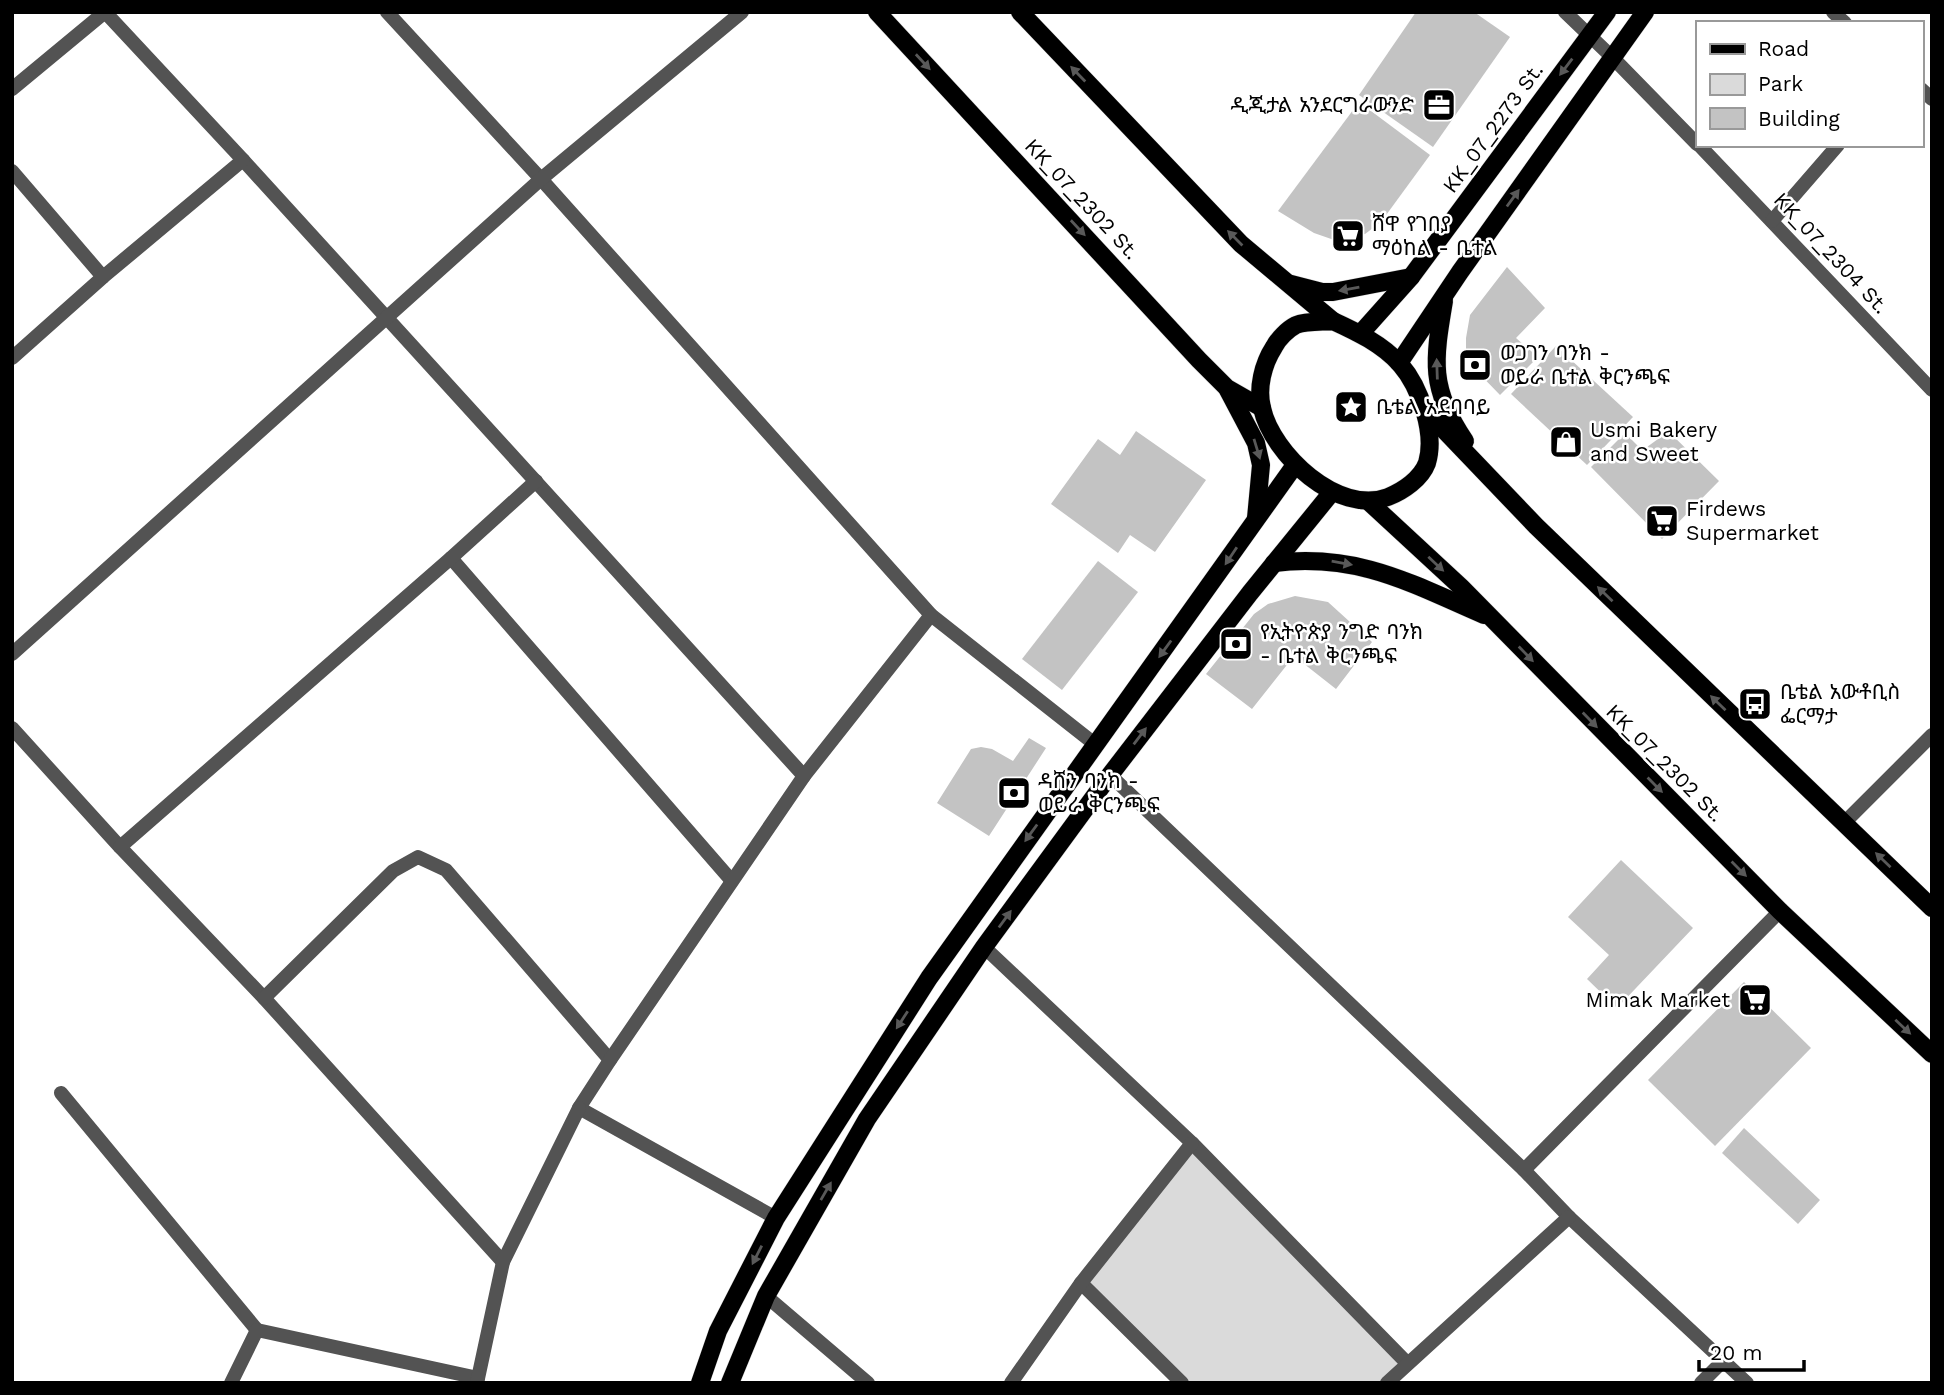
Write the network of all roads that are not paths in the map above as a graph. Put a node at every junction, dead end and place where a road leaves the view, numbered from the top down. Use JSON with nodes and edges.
{"nodes":[{"id":1,"x":105,"y":12,"type":"edge"},
{"id":2,"x":387,"y":12,"type":"edge"},
{"id":3,"x":742,"y":12,"type":"edge"},
{"id":4,"x":877,"y":12,"type":"edge"},
{"id":5,"x":1020,"y":12,"type":"edge"},
{"id":6,"x":1565,"y":12,"type":"edge"},
{"id":7,"x":1607,"y":12,"type":"edge"},
{"id":8,"x":1645,"y":12,"type":"edge"},
{"id":9,"x":1589,"y":36,"type":"junction"},
{"id":10,"x":1613,"y":58,"type":"junction"},
{"id":11,"x":12,"y":89,"type":"edge"},
{"id":12,"x":1696,"y":143,"type":"edge"},
{"id":13,"x":1700,"y":147,"type":"edge"},
{"id":14,"x":1836,"y":147,"type":"edge"},
{"id":15,"x":243,"y":160,"type":"junction"},
{"id":16,"x":12,"y":171,"type":"edge"},
{"id":17,"x":541,"y":179,"type":"junction"},
{"id":18,"x":1772,"y":220,"type":"junction"},
{"id":19,"x":103,"y":277,"type":"junction"},
{"id":20,"x":1411,"y":277,"type":"junction"},
{"id":21,"x":1287,"y":283,"type":"junction"},
{"id":22,"x":1445,"y":294,"type":"junction"},
{"id":23,"x":386,"y":317,"type":"junction"},
{"id":24,"x":1333,"y":321,"type":"junction"},
{"id":25,"x":1361,"y":333,"type":"junction"},
{"id":26,"x":12,"y":358,"type":"edge"},
{"id":27,"x":1399,"y":363,"type":"junction"},
{"id":28,"x":1227,"y":388,"type":"junction"},
{"id":29,"x":1932,"y":390,"type":"edge"},
{"id":30,"x":1262,"y":408,"type":"junction"},
{"id":31,"x":1425,"y":410,"type":"junction"},
{"id":32,"x":1295,"y":465,"type":"junction"},
{"id":33,"x":1487,"y":473,"type":"junction"},
{"id":34,"x":536,"y":481,"type":"junction"},
{"id":35,"x":1332,"y":492,"type":"junction"},
{"id":36,"x":1368,"y":501,"type":"junction"},
{"id":37,"x":1256,"y":518,"type":"junction"},
{"id":38,"x":450,"y":558,"type":"junction"},
{"id":39,"x":1274,"y":563,"type":"junction"},
{"id":40,"x":931,"y":615,"type":"junction"},
{"id":41,"x":1491,"y":618,"type":"junction"},
{"id":42,"x":12,"y":654,"type":"edge"},
{"id":43,"x":12,"y":728,"type":"edge"},
{"id":44,"x":1932,"y":736,"type":"edge"},
{"id":45,"x":1096,"y":745,"type":"junction"},
{"id":46,"x":1110,"y":775,"type":"junction"},
{"id":47,"x":804,"y":776,"type":"junction"},
{"id":48,"x":1844,"y":823,"type":"junction"},
{"id":49,"x":120,"y":847,"type":"junction"},
{"id":50,"x":731,"y":880,"type":"junction"},
{"id":51,"x":1932,"y":908,"type":"edge"},
{"id":52,"x":1780,"y":911,"type":"junction"},
{"id":53,"x":984,"y":947,"type":"junction"},
{"id":54,"x":264,"y":998,"type":"junction"},
{"id":55,"x":1932,"y":1054,"type":"edge"},
{"id":56,"x":610,"y":1060,"type":"junction"},
{"id":57,"x":61,"y":1093,"type":"dead end"},
{"id":58,"x":579,"y":1108,"type":"junction"},
{"id":59,"x":1192,"y":1143,"type":"junction"},
{"id":60,"x":1524,"y":1170,"type":"junction"},
{"id":61,"x":1569,"y":1217,"type":"junction"},
{"id":62,"x":776,"y":1218,"type":"junction"},
{"id":63,"x":502,"y":1262,"type":"junction"},
{"id":64,"x":1081,"y":1283,"type":"junction"},
{"id":65,"x":766,"y":1296,"type":"junction"},
{"id":66,"x":257,"y":1330,"type":"junction"},
{"id":67,"x":1723,"y":1361,"type":"junction"},
{"id":68,"x":1407,"y":1363,"type":"junction"},
{"id":69,"x":478,"y":1380,"type":"edge"},
{"id":70,"x":231,"y":1383,"type":"edge"},
{"id":71,"x":700,"y":1383,"type":"edge"},
{"id":72,"x":730,"y":1383,"type":"edge"},
{"id":73,"x":868,"y":1383,"type":"edge"},
{"id":74,"x":1011,"y":1383,"type":"edge"},
{"id":75,"x":1182,"y":1383,"type":"edge"},
{"id":76,"x":1387,"y":1383,"type":"edge"},
{"id":77,"x":1701,"y":1383,"type":"edge"},
{"id":78,"x":1747,"y":1383,"type":"edge"}],
"edges":[{"from":1,"to":11,"type":"street"},
{"from":1,"to":15,"type":"street"},
{"from":2,"to":17,"type":"street"},
{"from":3,"to":17,"type":"street"},
{"from":4,"to":28,"type":"main road","name":"KK_07_2302 St.","one_way":true},
{"from":21,"to":5,"type":"main road","one_way":true},
{"from":6,"to":9,"type":"street","name":"KK_07_2304 St."},
{"from":7,"to":9,"type":"main road","name":"KK_07_2273 St."},
{"from":8,"to":10,"type":"main road"},
{"from":9,"to":10,"type":"street","name":"KK_07_2304 St."},
{"from":9,"to":20,"type":"main road","name":"KK_07_2273 St.","one_way":true},
{"from":10,"to":12,"type":"street","name":"KK_07_2304 St."},
{"from":22,"to":10,"type":"main road","one_way":true},
{"from":13,"to":18,"type":"street","name":"KK_07_2304 St."},
{"from":14,"to":18,"type":"street"},
{"from":15,"to":19,"type":"street"},
{"from":15,"to":23,"type":"street"},
{"from":16,"to":19,"type":"street"},
{"from":17,"to":23,"type":"street"},
{"from":17,"to":40,"type":"street"},
{"from":18,"to":29,"type":"street","name":"KK_07_2304 St."},
{"from":19,"to":26,"type":"street"},
{"from":20,"to":21,"type":"main road","one_way":true},
{"from":20,"to":25,"type":"main road","name":"KK_07_2273 St."},
{"from":21,"to":24,"type":"main road"},
{"from":22,"to":27,"type":"main road"},
{"from":33,"to":22,"type":"main road","one_way":true},
{"from":23,"to":34,"type":"street"},
{"from":23,"to":42,"type":"street"},
{"from":24,"to":25,"type":"main road"},
{"from":24,"to":30,"type":"main road"},
{"from":25,"to":27,"type":"main road"},
{"from":27,"to":31,"type":"main road"},
{"from":28,"to":30,"type":"main road","name":"KK_07_2302 St."},
{"from":28,"to":37,"type":"main road","one_way":true},
{"from":30,"to":32,"type":"main road"},
{"from":31,"to":33,"type":"main road"},
{"from":31,"to":36,"type":"main road"},
{"from":32,"to":35,"type":"main road"},
{"from":32,"to":37,"type":"main road"},
{"from":48,"to":33,"type":"main road","one_way":true},
{"from":34,"to":38,"type":"street"},
{"from":34,"to":47,"type":"street"},
{"from":35,"to":36,"type":"main road"},
{"from":35,"to":39,"type":"main road"},
{"from":36,"to":41,"type":"main road","name":"KK_07_2302 St.","one_way":true},
{"from":37,"to":45,"type":"main road","one_way":true},
{"from":38,"to":49,"type":"street"},
{"from":38,"to":50,"type":"street"},
{"from":39,"to":41,"type":"main road","one_way":true},
{"from":46,"to":39,"type":"main road","one_way":true},
{"from":40,"to":45,"type":"street"},
{"from":40,"to":47,"type":"street"},
{"from":41,"to":52,"type":"main road","name":"KK_07_2302 St.","one_way":true},
{"from":43,"to":49,"type":"street"},
{"from":44,"to":48,"type":"street"},
{"from":45,"to":62,"type":"main road","one_way":true},
{"from":53,"to":46,"type":"main road","one_way":true},
{"from":46,"to":60,"type":"street"},
{"from":47,"to":50,"type":"street"},
{"from":51,"to":48,"type":"main road","one_way":true},
{"from":49,"to":54,"type":"street"},
{"from":50,"to":56,"type":"street"},
{"from":52,"to":55,"type":"main road","name":"KK_07_2302 St.","one_way":true},
{"from":52,"to":60,"type":"street"},
{"from":53,"to":59,"type":"street"},
{"from":65,"to":53,"type":"main road","one_way":true},
{"from":54,"to":56,"type":"street"},
{"from":54,"to":63,"type":"street"},
{"from":56,"to":58,"type":"street"},
{"from":57,"to":66,"type":"street"},
{"from":58,"to":62,"type":"street"},
{"from":58,"to":63,"type":"street"},
{"from":59,"to":64,"type":"street"},
{"from":59,"to":68,"type":"street"},
{"from":60,"to":61,"type":"street"},
{"from":61,"to":67,"type":"street"},
{"from":61,"to":68,"type":"street"},
{"from":62,"to":71,"type":"main road","one_way":true},
{"from":63,"to":69,"type":"street"},
{"from":64,"to":74,"type":"street"},
{"from":64,"to":75,"type":"street"},
{"from":65,"to":72,"type":"main road"},
{"from":65,"to":73,"type":"street"},
{"from":66,"to":69,"type":"street"},
{"from":66,"to":70,"type":"street"},
{"from":67,"to":77,"type":"street"},
{"from":67,"to":78,"type":"street"},
{"from":68,"to":76,"type":"street"}]}
